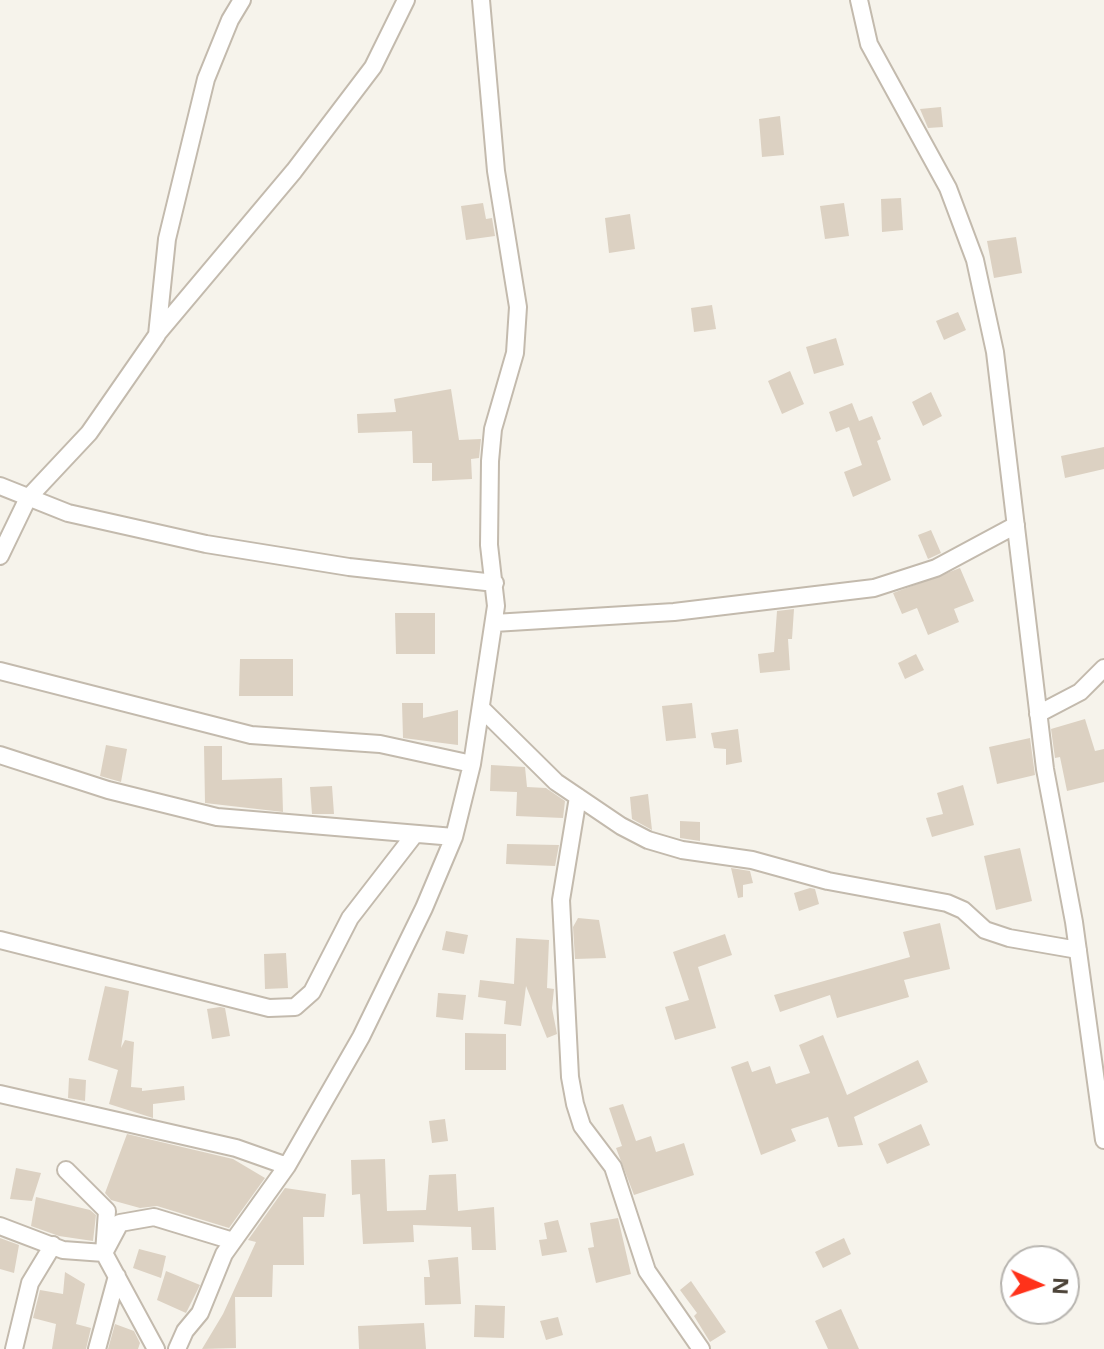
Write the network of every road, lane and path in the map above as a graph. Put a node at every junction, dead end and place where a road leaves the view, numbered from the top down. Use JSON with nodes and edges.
{"nodes":[{"id":1,"x":242,"y":0,"type":"edge"},
{"id":2,"x":406,"y":0,"type":"edge"},
{"id":3,"x":481,"y":0,"type":"edge"},
{"id":4,"x":859,"y":0,"type":"edge"},
{"id":5,"x":157,"y":335,"type":"junction"},
{"id":6,"x":0,"y":486,"type":"edge"},
{"id":7,"x":28,"y":498,"type":"junction"},
{"id":8,"x":1016,"y":525,"type":"junction"},
{"id":9,"x":0,"y":556,"type":"edge"},
{"id":10,"x":495,"y":583,"type":"junction"},
{"id":11,"x":494,"y":623,"type":"junction"},
{"id":12,"x":1104,"y":668,"type":"edge"},
{"id":13,"x":0,"y":671,"type":"edge"},
{"id":14,"x":481,"y":708,"type":"junction"},
{"id":15,"x":1038,"y":714,"type":"junction"},
{"id":16,"x":0,"y":755,"type":"edge"},
{"id":17,"x":472,"y":764,"type":"junction"},
{"id":18,"x":578,"y":797,"type":"junction"},
{"id":19,"x":415,"y":834,"type":"junction"},
{"id":20,"x":454,"y":837,"type":"junction"},
{"id":21,"x":0,"y":940,"type":"edge"},
{"id":22,"x":1078,"y":950,"type":"junction"},
{"id":23,"x":0,"y":1094,"type":"edge"},
{"id":24,"x":1104,"y":1140,"type":"edge"},
{"id":25,"x":287,"y":1166,"type":"junction"},
{"id":26,"x":66,"y":1170,"type":"dead end"},
{"id":27,"x":0,"y":1226,"type":"edge"},
{"id":28,"x":233,"y":1241,"type":"junction"},
{"id":29,"x":53,"y":1245,"type":"junction"},
{"id":30,"x":104,"y":1253,"type":"junction"},
{"id":31,"x":117,"y":1276,"type":"junction"},
{"id":32,"x":14,"y":1349,"type":"edge"},
{"id":33,"x":97,"y":1349,"type":"edge"},
{"id":34,"x":156,"y":1349,"type":"edge"},
{"id":35,"x":177,"y":1349,"type":"edge"},
{"id":36,"x":701,"y":1349,"type":"edge"}],
"edges":[{"from":1,"to":5,"type":"street"},
{"from":2,"to":5,"type":"street"},
{"from":3,"to":10,"type":"street"},
{"from":4,"to":8,"type":"street"},
{"from":5,"to":7,"type":"street"},
{"from":6,"to":7,"type":"street"},
{"from":7,"to":9,"type":"street"},
{"from":7,"to":10,"type":"street"},
{"from":8,"to":11,"type":"street"},
{"from":8,"to":15,"type":"street"},
{"from":10,"to":11,"type":"street"},
{"from":11,"to":14,"type":"street"},
{"from":12,"to":15,"type":"street"},
{"from":13,"to":17,"type":"street"},
{"from":14,"to":17,"type":"street"},
{"from":14,"to":18,"type":"street"},
{"from":15,"to":22,"type":"street"},
{"from":16,"to":19,"type":"street"},
{"from":17,"to":20,"type":"street"},
{"from":18,"to":22,"type":"street"},
{"from":18,"to":36,"type":"street"},
{"from":19,"to":20,"type":"street"},
{"from":19,"to":21,"type":"street"},
{"from":20,"to":25,"type":"street"},
{"from":22,"to":24,"type":"street"},
{"from":23,"to":25,"type":"street"},
{"from":25,"to":28,"type":"street"},
{"from":26,"to":30,"type":"street"},
{"from":27,"to":29,"type":"street"},
{"from":28,"to":30,"type":"street"},
{"from":28,"to":35,"type":"street"},
{"from":29,"to":30,"type":"street"},
{"from":29,"to":32,"type":"street"},
{"from":30,"to":31,"type":"street"},
{"from":31,"to":33,"type":"street"},
{"from":31,"to":34,"type":"street"}]}
